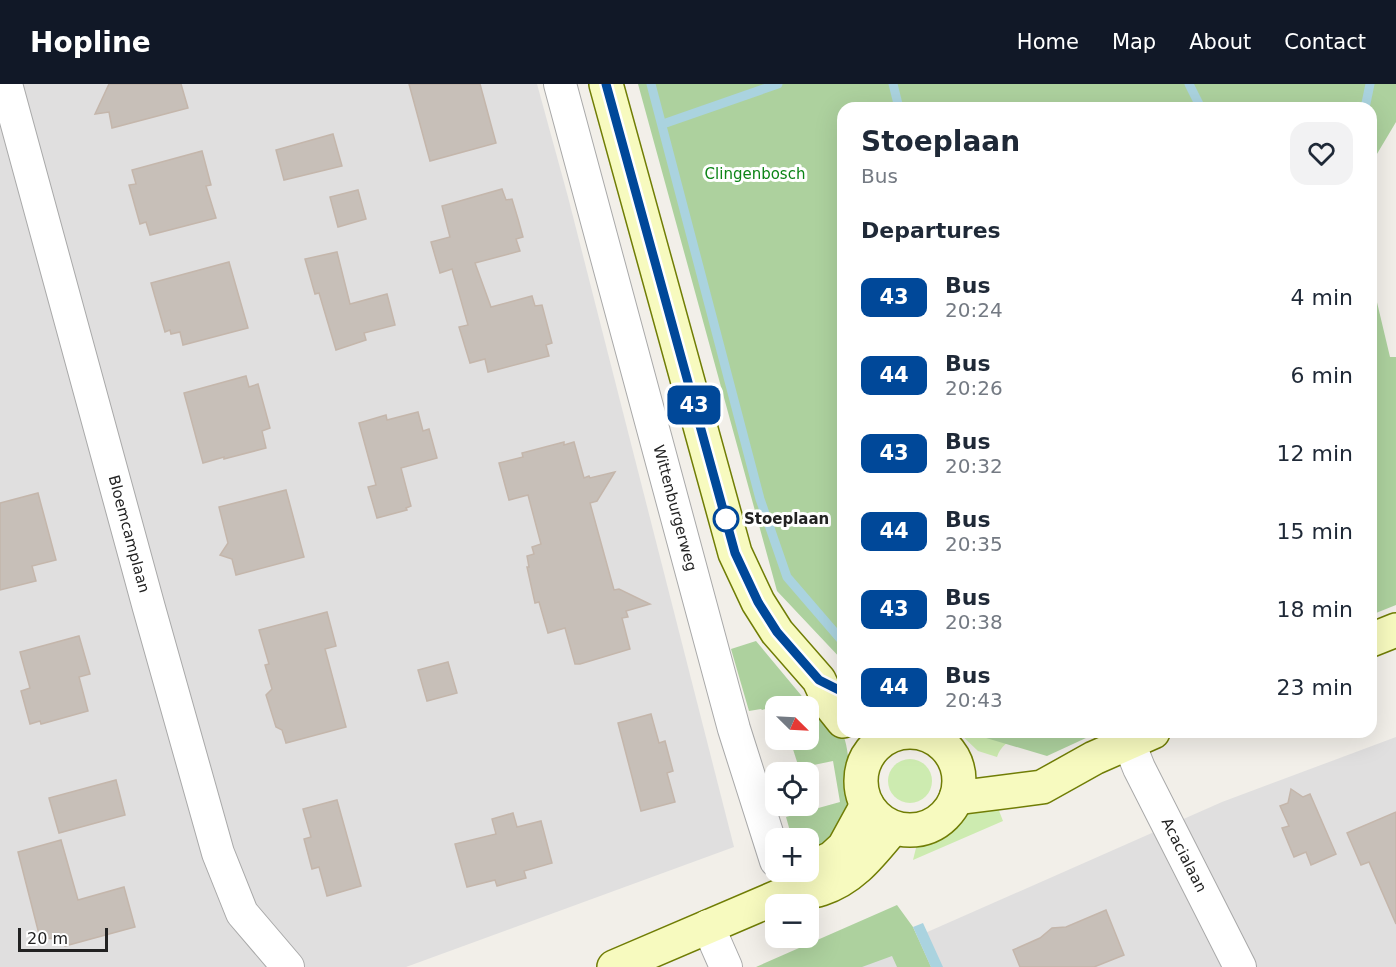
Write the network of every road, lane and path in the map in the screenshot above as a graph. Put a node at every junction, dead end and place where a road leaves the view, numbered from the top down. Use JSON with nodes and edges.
{"nodes":[{"id":1,"x":6,"y":84,"type":"edge"},
{"id":2,"x":560,"y":84,"type":"edge"},
{"id":3,"x":606,"y":84,"type":"edge"},
{"id":4,"x":1396,"y":630,"type":"edge"},
{"id":5,"x":1377,"y":638,"type":"edge"},
{"id":6,"x":831,"y":686,"type":"edge"},
{"id":7,"x":837,"y":714,"type":"edge"},
{"id":8,"x":875,"y":738,"type":"edge"},
{"id":9,"x":931,"y":738,"type":"edge"},
{"id":10,"x":1139,"y":738,"type":"edge"},
{"id":11,"x":1141,"y":738,"type":"edge"},
{"id":12,"x":957,"y":783,"type":"junction"},
{"id":13,"x":867,"y":806,"type":"junction"},
{"id":14,"x":766,"y":828,"type":"edge"},
{"id":15,"x":893,"y":828,"type":"junction"},
{"id":16,"x":819,"y":864,"type":"edge"},
{"id":17,"x":783,"y":882,"type":"edge"},
{"id":18,"x":708,"y":926,"type":"junction"},
{"id":19,"x":288,"y":967,"type":"edge"},
{"id":20,"x":614,"y":967,"type":"edge"},
{"id":21,"x":726,"y":967,"type":"edge"},
{"id":22,"x":1240,"y":967,"type":"edge"}],
"edges":[{"from":1,"to":19,"type":"street","name":"Bloemcamplaan"},
{"from":2,"to":14,"type":"street","name":"Wittenburgerweg"},
{"from":3,"to":6,"type":"street"},
{"from":4,"to":5,"type":"street"},
{"from":6,"to":7,"type":"street"},
{"from":8,"to":13,"type":"street"},
{"from":9,"to":12,"type":"street"},
{"from":10,"to":12,"type":"street"},
{"from":11,"to":22,"type":"street","name":"Acacialaan"},
{"from":12,"to":15,"type":"street"},
{"from":13,"to":15,"type":"street"},
{"from":13,"to":16,"type":"street"},
{"from":15,"to":17,"type":"street"},
{"from":17,"to":18,"type":"street"},
{"from":18,"to":20,"type":"street"},
{"from":18,"to":21,"type":"street"}]}
